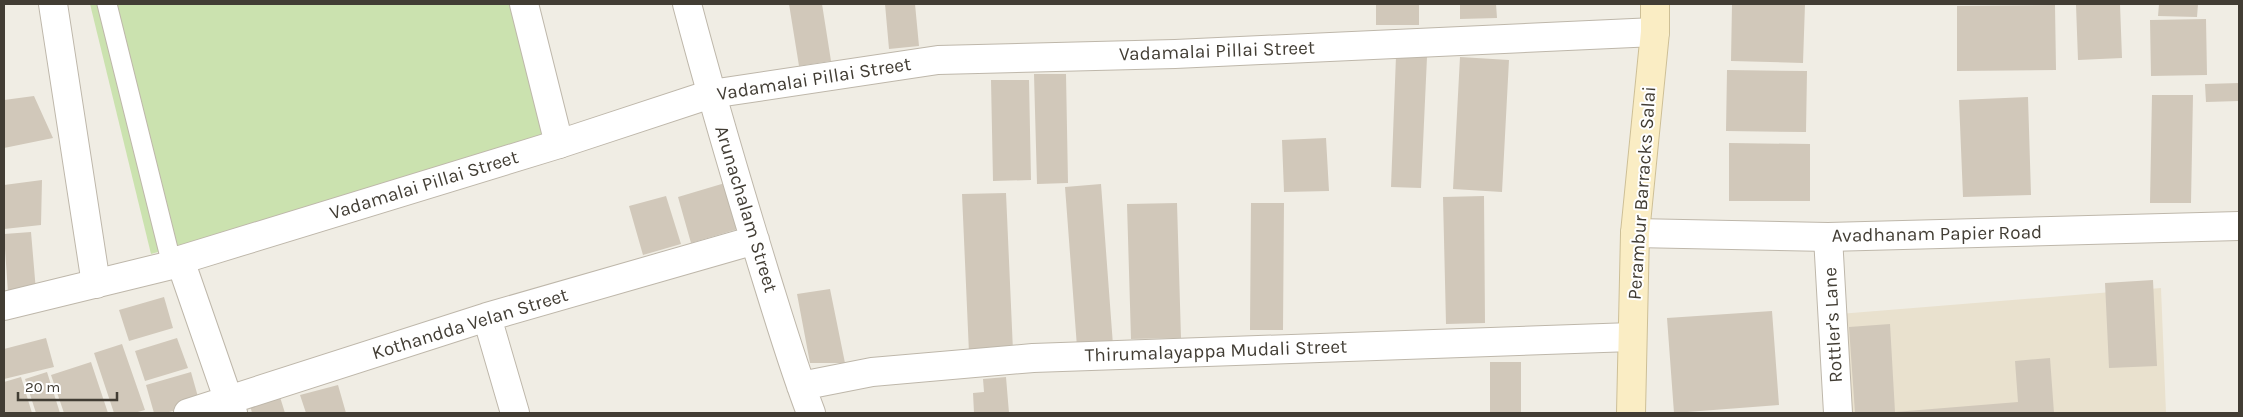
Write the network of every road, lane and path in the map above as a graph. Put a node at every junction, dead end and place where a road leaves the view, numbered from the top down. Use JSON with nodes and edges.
{"nodes":[{"id":1,"x":53,"y":4,"type":"edge"},
{"id":2,"x":107,"y":4,"type":"edge"},
{"id":3,"x":524,"y":4,"type":"edge"},
{"id":4,"x":687,"y":4,"type":"edge"},
{"id":5,"x":1656,"y":4,"type":"edge"},
{"id":6,"x":1654,"y":32,"type":"junction"},
{"id":7,"x":711,"y":94,"type":"junction"},
{"id":8,"x":559,"y":144,"type":"junction"},
{"id":9,"x":2239,"y":226,"type":"edge"},
{"id":10,"x":1635,"y":233,"type":"junction"},
{"id":11,"x":1828,"y":237,"type":"junction"},
{"id":12,"x":755,"y":240,"type":"junction"},
{"id":13,"x":176,"y":262,"type":"junction"},
{"id":14,"x":96,"y":284,"type":"junction"},
{"id":15,"x":4,"y":306,"type":"edge"},
{"id":16,"x":487,"y":317,"type":"junction"},
{"id":17,"x":1632,"y":337,"type":"junction"},
{"id":18,"x":801,"y":386,"type":"junction"},
{"id":19,"x":231,"y":407,"type":"edge"},
{"id":20,"x":188,"y":413,"type":"edge"},
{"id":21,"x":515,"y":413,"type":"edge"},
{"id":22,"x":811,"y":413,"type":"edge"},
{"id":23,"x":1631,"y":413,"type":"edge"},
{"id":24,"x":1838,"y":413,"type":"edge"}],
"edges":[{"from":1,"to":14,"type":"street"},
{"from":2,"to":13,"type":"lane"},
{"from":3,"to":8,"type":"street"},
{"from":4,"to":7,"type":"street","name":"Arunachalam Street"},
{"from":5,"to":6,"type":"main road","name":"Perambur Barracks Salai"},
{"from":6,"to":7,"type":"street","name":"Vadamalai Pillai Street"},
{"from":6,"to":10,"type":"main road","name":"Perambur Barracks Salai"},
{"from":7,"to":8,"type":"street","name":"Vadamalai Pillai Street"},
{"from":7,"to":12,"type":"street","name":"Arunachalam Street"},
{"from":8,"to":13,"type":"street","name":"Vadamalai Pillai Street"},
{"from":9,"to":11,"type":"street","name":"Avadhanam Papier Road"},
{"from":10,"to":11,"type":"street","name":"Avadhanam Papier Road"},
{"from":10,"to":17,"type":"main road","name":"Perambur Barracks Salai"},
{"from":11,"to":24,"type":"street","name":"Rottler's Lane"},
{"from":12,"to":16,"type":"street","name":"Kothandda Velan Street"},
{"from":12,"to":18,"type":"street","name":"Arunachalam Street"},
{"from":13,"to":14,"type":"street","name":"Vadamalai Pillai Street"},
{"from":13,"to":19,"type":"street"},
{"from":14,"to":15,"type":"street","name":"Vadamalai Pillai Street"},
{"from":16,"to":19,"type":"street","name":"Kothandda Velan Street"},
{"from":16,"to":21,"type":"street"},
{"from":17,"to":18,"type":"street","name":"Thirumalayappa Mudali Street"},
{"from":17,"to":23,"type":"main road","name":"Perambur Barracks Salai"},
{"from":18,"to":22,"type":"street","name":"Arunachalam Street"},
{"from":19,"to":20,"type":"street","name":"Kothandda Velan Street"}]}
